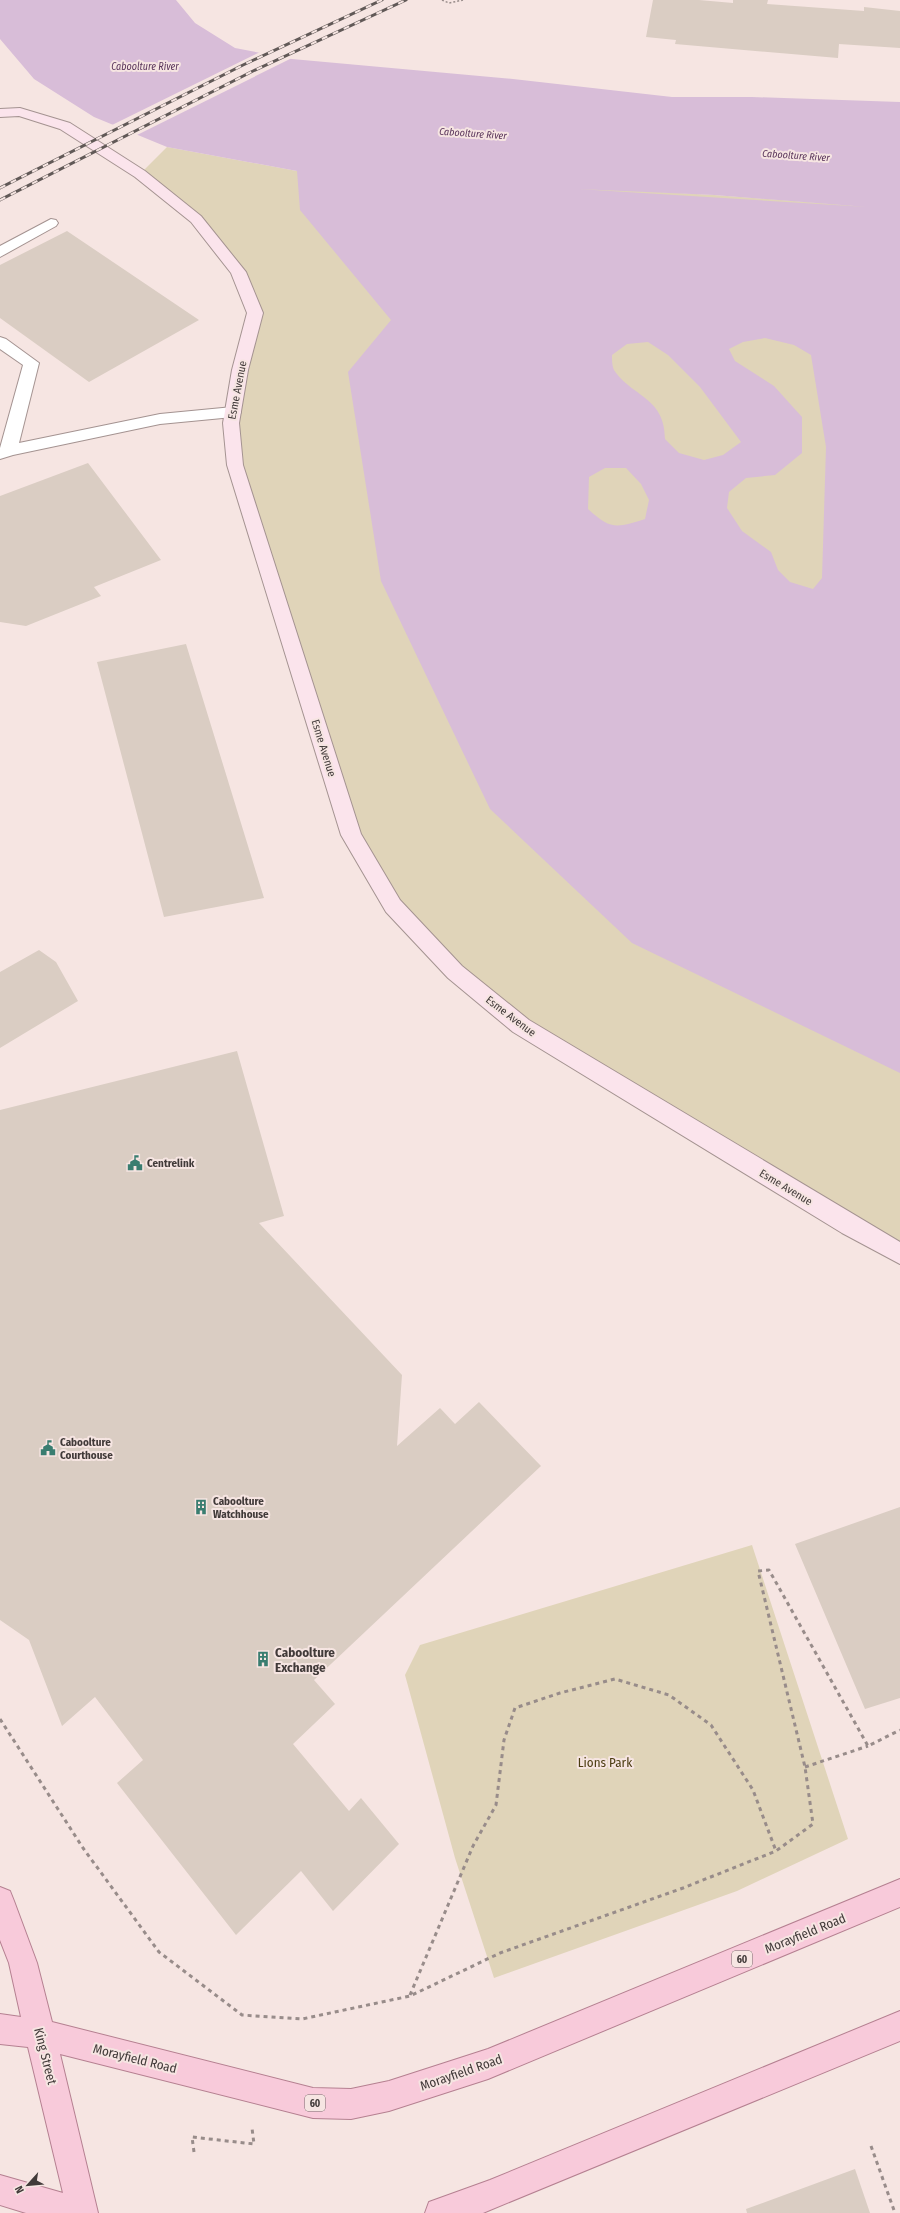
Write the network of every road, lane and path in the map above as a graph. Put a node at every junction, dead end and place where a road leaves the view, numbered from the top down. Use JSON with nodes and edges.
{"nodes":[{"id":1,"x":442,"y":0,"type":"edge"},
{"id":2,"x":463,"y":0,"type":"edge"},
{"id":3,"x":0,"y":113,"type":"edge"},
{"id":4,"x":51,"y":223,"type":"dead end"},
{"id":5,"x":0,"y":252,"type":"edge"},
{"id":6,"x":0,"y":342,"type":"edge"},
{"id":7,"x":233,"y":412,"type":"junction"},
{"id":8,"x":5,"y":452,"type":"edge"},
{"id":9,"x":900,"y":1254,"type":"edge"},
{"id":10,"x":0,"y":1719,"type":"edge"},
{"id":11,"x":900,"y":1730,"type":"edge"},
{"id":12,"x":868,"y":1746,"type":"junction"},
{"id":13,"x":805,"y":1767,"type":"junction"},
{"id":14,"x":776,"y":1851,"type":"junction"},
{"id":15,"x":900,"y":1893,"type":"edge"},
{"id":16,"x":0,"y":1901,"type":"edge"},
{"id":17,"x":410,"y":1996,"type":"junction"},
{"id":18,"x":900,"y":2026,"type":"edge"},
{"id":19,"x":0,"y":2029,"type":"edge"},
{"id":20,"x":40,"y":2034,"type":"junction"},
{"id":21,"x":252,"y":2123,"type":"dead end"},
{"id":22,"x":870,"y":2146,"type":"dead end"},
{"id":23,"x":194,"y":2152,"type":"dead end"},
{"id":24,"x":0,"y":2190,"type":"edge"},
{"id":25,"x":80,"y":2213,"type":"edge"},
{"id":26,"x":83,"y":2213,"type":"edge"},
{"id":27,"x":440,"y":2213,"type":"edge"},
{"id":28,"x":895,"y":2213,"type":"edge"}],
"edges":[{"from":1,"to":2,"type":"path"},
{"from":3,"to":7,"type":"street","name":"Esme Avenue"},
{"from":4,"to":5,"type":"lane"},
{"from":6,"to":8,"type":"lane"},
{"from":7,"to":8,"type":"lane"},
{"from":7,"to":9,"type":"street","name":"Esme Avenue"},
{"from":10,"to":17,"type":"path"},
{"from":11,"to":12,"type":"path"},
{"from":12,"to":13,"type":"path"},
{"from":12,"to":13,"type":"path"},
{"from":13,"to":14,"type":"path"},
{"from":14,"to":17,"type":"path"},
{"from":14,"to":17,"type":"path"},
{"from":15,"to":20,"type":"main road","name":"Morayfield Road","number":"60"},
{"from":16,"to":20,"type":"main road","name":"King Street"},
{"from":18,"to":27,"type":"main road"},
{"from":19,"to":20,"type":"main road","name":"Morayfield Road","number":"60"},
{"from":20,"to":26,"type":"main road","name":"King Street"},
{"from":21,"to":23,"type":"path"},
{"from":22,"to":28,"type":"path"},
{"from":24,"to":25,"type":"main road"}]}
